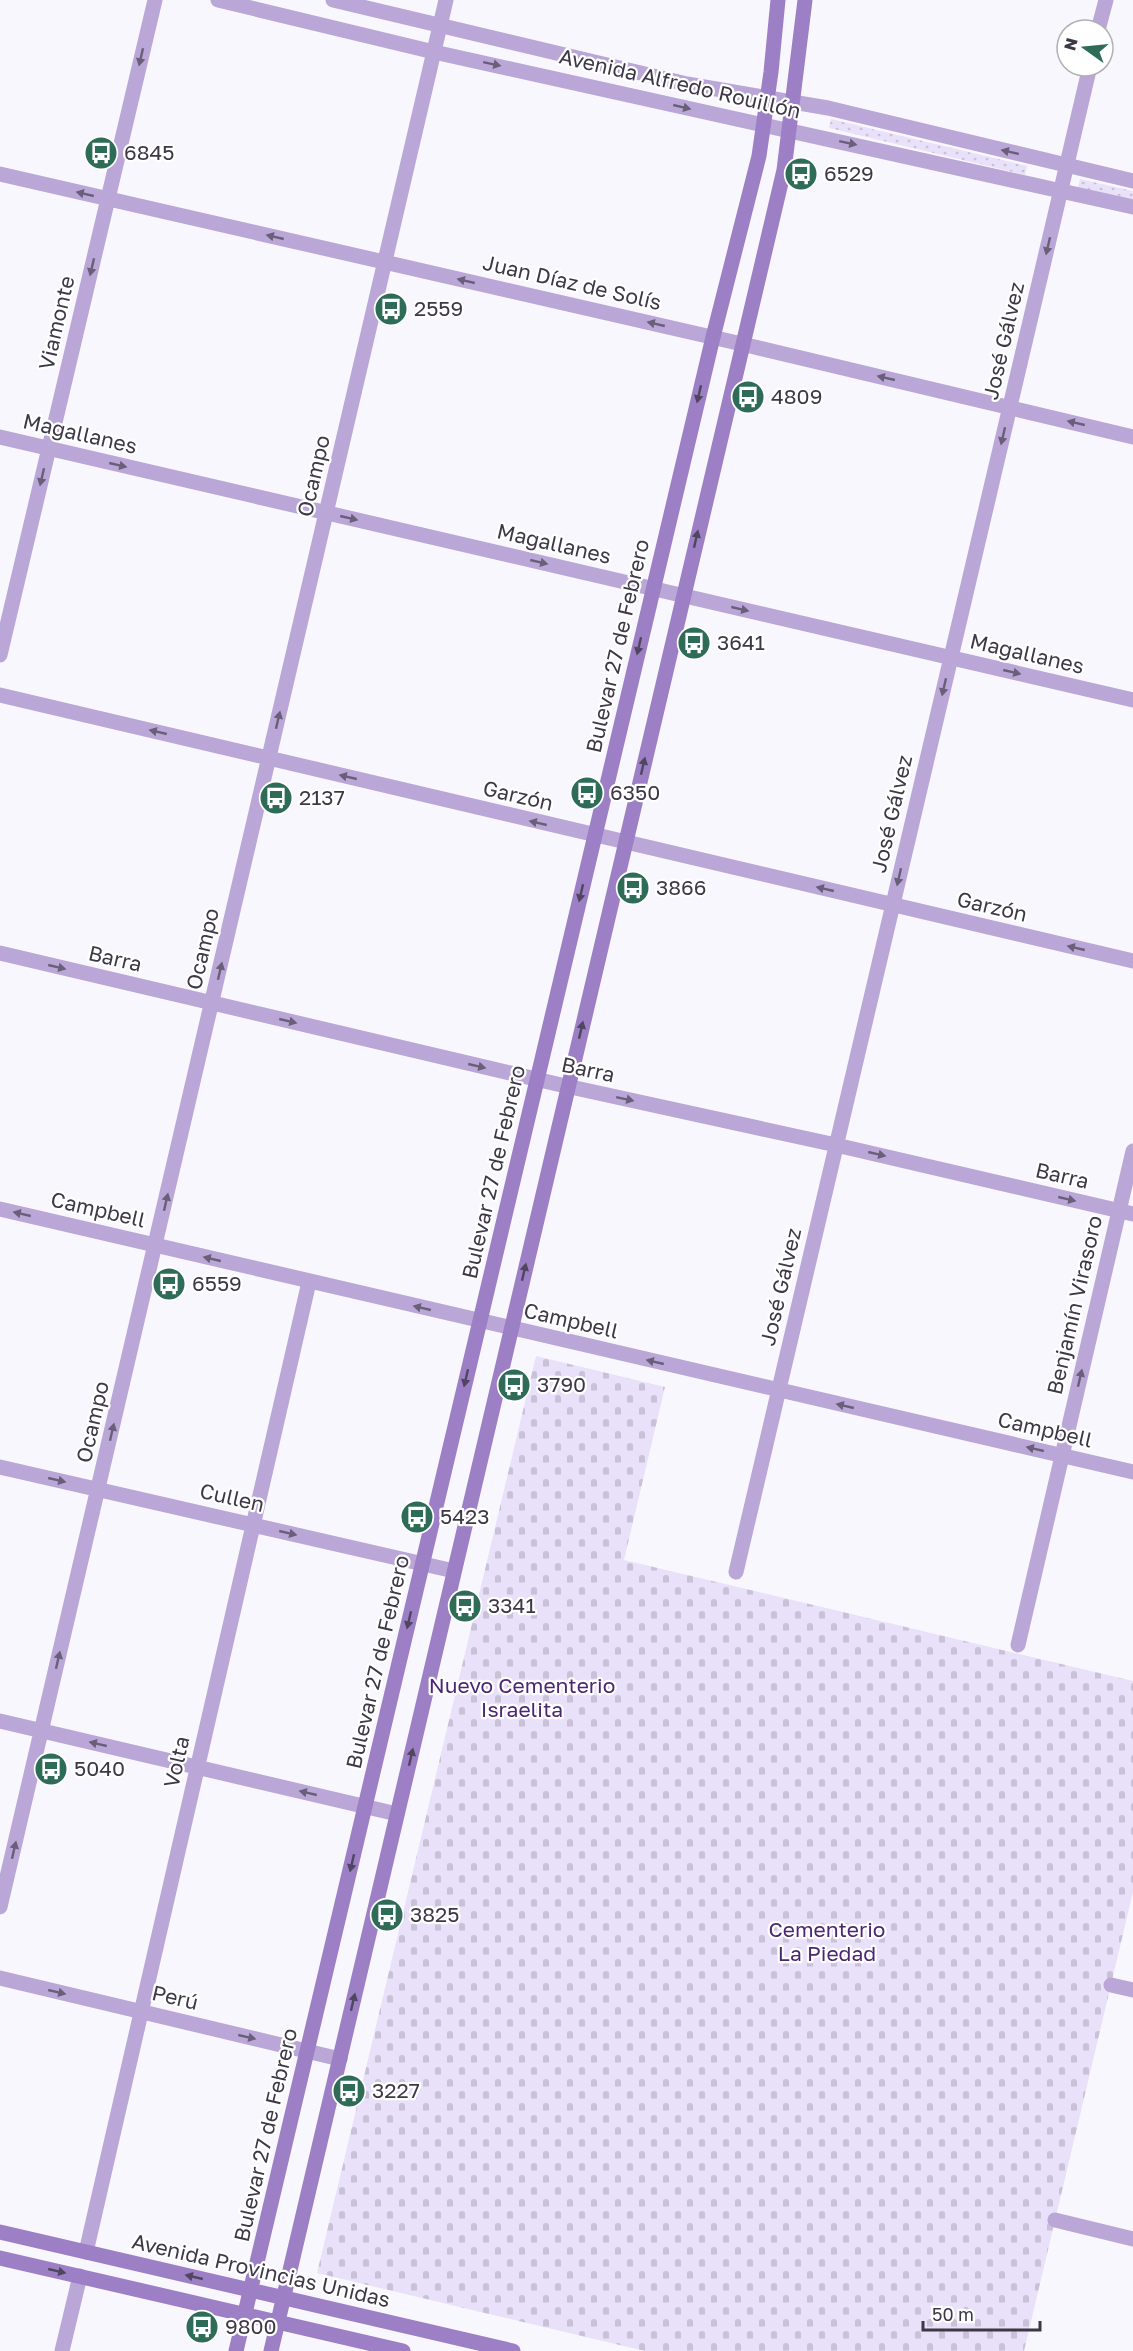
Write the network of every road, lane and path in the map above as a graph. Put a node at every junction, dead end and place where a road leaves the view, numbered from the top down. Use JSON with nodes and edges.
{"nodes":[{"id":1,"x":155,"y":0,"type":"edge"},
{"id":2,"x":218,"y":0,"type":"edge"},
{"id":3,"x":333,"y":0,"type":"edge"},
{"id":4,"x":446,"y":0,"type":"edge"},
{"id":5,"x":777,"y":0,"type":"edge"},
{"id":6,"x":805,"y":0,"type":"edge"},
{"id":7,"x":1106,"y":0,"type":"edge"},
{"id":8,"x":1101,"y":18,"type":"edge"},
{"id":9,"x":440,"y":26,"type":"junction"},
{"id":10,"x":434,"y":52,"type":"junction"},
{"id":11,"x":1087,"y":78,"type":"edge"},
{"id":12,"x":767,"y":99,"type":"junction"},
{"id":13,"x":794,"y":103,"type":"junction"},
{"id":14,"x":763,"y":125,"type":"junction"},
{"id":15,"x":791,"y":131,"type":"junction"},
{"id":16,"x":1066,"y":165,"type":"junction"},
{"id":17,"x":0,"y":174,"type":"edge"},
{"id":18,"x":1133,"y":181,"type":"edge"},
{"id":19,"x":1061,"y":189,"type":"junction"},
{"id":20,"x":108,"y":199,"type":"junction"},
{"id":21,"x":1133,"y":207,"type":"edge"},
{"id":22,"x":385,"y":262,"type":"junction"},
{"id":23,"x":713,"y":337,"type":"junction"},
{"id":24,"x":742,"y":344,"type":"junction"},
{"id":25,"x":1010,"y":408,"type":"junction"},
{"id":26,"x":0,"y":437,"type":"edge"},
{"id":27,"x":1133,"y":437,"type":"edge"},
{"id":28,"x":49,"y":449,"type":"junction"},
{"id":29,"x":327,"y":513,"type":"junction"},
{"id":30,"x":653,"y":589,"type":"junction"},
{"id":31,"x":683,"y":596,"type":"junction"},
{"id":32,"x":0,"y":655,"type":"edge"},
{"id":33,"x":951,"y":658,"type":"junction"},
{"id":34,"x":0,"y":695,"type":"edge"},
{"id":35,"x":1133,"y":700,"type":"edge"},
{"id":36,"x":269,"y":759,"type":"junction"},
{"id":37,"x":594,"y":836,"type":"junction"},
{"id":38,"x":625,"y":843,"type":"junction"},
{"id":39,"x":892,"y":905,"type":"junction"},
{"id":40,"x":0,"y":953,"type":"edge"},
{"id":41,"x":1133,"y":961,"type":"edge"},
{"id":42,"x":212,"y":1003,"type":"junction"},
{"id":43,"x":537,"y":1080,"type":"junction"},
{"id":44,"x":568,"y":1087,"type":"junction"},
{"id":45,"x":836,"y":1145,"type":"junction"},
{"id":46,"x":1133,"y":1150,"type":"edge"},
{"id":47,"x":0,"y":1209,"type":"edge"},
{"id":48,"x":1126,"y":1212,"type":"edge"},
{"id":49,"x":156,"y":1246,"type":"junction"},
{"id":50,"x":309,"y":1282,"type":"junction"},
{"id":51,"x":479,"y":1321,"type":"junction"},
{"id":52,"x":510,"y":1329,"type":"junction"},
{"id":53,"x":778,"y":1390,"type":"junction"},
{"id":54,"x":1062,"y":1456,"type":"junction"},
{"id":55,"x":0,"y":1467,"type":"edge"},
{"id":56,"x":1133,"y":1472,"type":"edge"},
{"id":57,"x":99,"y":1489,"type":"junction"},
{"id":58,"x":253,"y":1525,"type":"junction"},
{"id":59,"x":422,"y":1563,"type":"junction"},
{"id":60,"x":454,"y":1571,"type":"junction"},
{"id":61,"x":736,"y":1572,"type":"dead end"},
{"id":62,"x":1018,"y":1645,"type":"dead end"},
{"id":63,"x":0,"y":1721,"type":"edge"},
{"id":64,"x":42,"y":1731,"type":"junction"},
{"id":65,"x":197,"y":1767,"type":"junction"},
{"id":66,"x":365,"y":1806,"type":"junction"},
{"id":67,"x":398,"y":1814,"type":"junction"},
{"id":68,"x":0,"y":1907,"type":"edge"},
{"id":69,"x":0,"y":1978,"type":"edge"},
{"id":70,"x":1111,"y":1985,"type":"dead end"},
{"id":71,"x":1133,"y":1990,"type":"edge"},
{"id":72,"x":141,"y":2012,"type":"junction"},
{"id":73,"x":307,"y":2051,"type":"junction"},
{"id":74,"x":340,"y":2059,"type":"junction"},
{"id":75,"x":1055,"y":2220,"type":"dead end"},
{"id":76,"x":0,"y":2232,"type":"edge"},
{"id":77,"x":1133,"y":2239,"type":"edge"},
{"id":78,"x":86,"y":2252,"type":"junction"},
{"id":79,"x":0,"y":2258,"type":"edge"},
{"id":80,"x":80,"y":2276,"type":"junction"},
{"id":81,"x":251,"y":2291,"type":"junction"},
{"id":82,"x":284,"y":2298,"type":"junction"},
{"id":83,"x":245,"y":2314,"type":"junction"},
{"id":84,"x":278,"y":2322,"type":"junction"},
{"id":85,"x":62,"y":2351,"type":"edge"},
{"id":86,"x":236,"y":2351,"type":"edge"},
{"id":87,"x":271,"y":2351,"type":"edge"},
{"id":88,"x":403,"y":2351,"type":"edge"},
{"id":89,"x":513,"y":2351,"type":"edge"}],
"edges":[{"from":1,"to":20,"type":"street","name":"Viamonte","one_way":true},
{"from":2,"to":10,"type":"street","name":"Avenida Alfredo Rouillón"},
{"from":3,"to":9,"type":"street","name":"Avenida Alfredo Rouillón"},
{"from":4,"to":9,"type":"street","name":"Ocampo"},
{"from":5,"to":12,"type":"main road","name":"Bulevar 27 de Febrero"},
{"from":6,"to":13,"type":"main road"},
{"from":7,"to":8,"type":"street"},
{"from":9,"to":10,"type":"street","name":"Ocampo"},
{"from":9,"to":12,"type":"street","name":"Avenida Alfredo Rouillón"},
{"from":10,"to":14,"type":"street","name":"Avenida Alfredo Rouillón","one_way":true},
{"from":10,"to":22,"type":"street","name":"Ocampo"},
{"from":11,"to":16,"type":"street","name":"José Gálvez"},
{"from":12,"to":13,"type":"street","name":"Avenida Alfredo Rouillón"},
{"from":12,"to":14,"type":"main road","name":"Bulevar 27 de Febrero"},
{"from":13,"to":15,"type":"main road"},
{"from":16,"to":13,"type":"street","name":"Avenida Alfredo Rouillón","one_way":true},
{"from":14,"to":15,"type":"street","name":"Avenida Alfredo Rouillón"},
{"from":14,"to":23,"type":"main road","name":"Bulevar 27 de Febrero"},
{"from":15,"to":19,"type":"street","name":"Avenida Alfredo Rouillón","one_way":true},
{"from":15,"to":24,"type":"main road"},
{"from":16,"to":18,"type":"street","name":"Avenida Alfredo Rouillón"},
{"from":16,"to":19,"type":"street","name":"José Gálvez"},
{"from":20,"to":17,"type":"street","name":"Juan Díaz de Solís","one_way":true},
{"from":19,"to":21,"type":"street","name":"Avenida Alfredo Rouillón"},
{"from":19,"to":25,"type":"street","name":"José Gálvez","one_way":true},
{"from":22,"to":20,"type":"street","name":"Juan Díaz de Solís","one_way":true},
{"from":20,"to":28,"type":"street","name":"Viamonte","one_way":true},
{"from":23,"to":22,"type":"street","name":"Juan Díaz de Solís","one_way":true},
{"from":22,"to":29,"type":"street","name":"Ocampo"},
{"from":23,"to":24,"type":"street","name":"Juan Díaz de Solís"},
{"from":23,"to":30,"type":"main road","name":"Bulevar 27 de Febrero","one_way":true},
{"from":25,"to":24,"type":"street","name":"Juan Díaz de Solís","one_way":true},
{"from":31,"to":24,"type":"main road","one_way":true},
{"from":27,"to":25,"type":"street","name":"Juan Díaz de Solís","one_way":true},
{"from":25,"to":33,"type":"street","name":"José Gálvez","one_way":true},
{"from":26,"to":28,"type":"street","name":"Magallanes"},
{"from":28,"to":29,"type":"street","name":"Magallanes","one_way":true},
{"from":28,"to":32,"type":"street","name":"Viamonte","one_way":true},
{"from":29,"to":30,"type":"street","name":"Magallanes","one_way":true},
{"from":36,"to":29,"type":"street","name":"Ocampo","one_way":true},
{"from":30,"to":31,"type":"street","name":"Magallanes"},
{"from":30,"to":37,"type":"main road","name":"Bulevar 27 de Febrero","one_way":true},
{"from":31,"to":33,"type":"street","name":"Magallanes","one_way":true},
{"from":38,"to":31,"type":"main road","one_way":true},
{"from":33,"to":35,"type":"street","name":"Magallanes","one_way":true},
{"from":33,"to":39,"type":"street","name":"José Gálvez","one_way":true},
{"from":36,"to":34,"type":"street","name":"Garzón","one_way":true},
{"from":37,"to":36,"type":"street","name":"Garzón","one_way":true},
{"from":42,"to":36,"type":"street","name":"Ocampo","one_way":true},
{"from":37,"to":38,"type":"street","name":"Garzón"},
{"from":37,"to":43,"type":"main road","name":"Bulevar 27 de Febrero","one_way":true},
{"from":39,"to":38,"type":"street","name":"Garzón","one_way":true},
{"from":44,"to":38,"type":"main road","one_way":true},
{"from":41,"to":39,"type":"street","name":"Garzón","one_way":true},
{"from":39,"to":45,"type":"street","name":"José Gálvez"},
{"from":40,"to":42,"type":"street","name":"Barra","one_way":true},
{"from":42,"to":43,"type":"street","name":"Barra","one_way":true},
{"from":49,"to":42,"type":"street","name":"Ocampo","one_way":true},
{"from":43,"to":44,"type":"street","name":"Barra"},
{"from":43,"to":51,"type":"main road","name":"Bulevar 27 de Febrero"},
{"from":44,"to":45,"type":"street","name":"Barra","one_way":true},
{"from":52,"to":44,"type":"main road","one_way":true},
{"from":45,"to":48,"type":"street","name":"Barra","one_way":true},
{"from":45,"to":53,"type":"street","name":"José Gálvez"},
{"from":46,"to":48,"type":"street","name":"Benjamín Virasoro"},
{"from":49,"to":47,"type":"street","name":"Campbell","one_way":true},
{"from":54,"to":48,"type":"street","name":"Benjamín Virasoro","one_way":true},
{"from":50,"to":49,"type":"street","name":"Campbell","one_way":true},
{"from":57,"to":49,"type":"street","name":"Ocampo","one_way":true},
{"from":51,"to":50,"type":"street","name":"Campbell","one_way":true},
{"from":50,"to":58,"type":"street","name":"Volta"},
{"from":51,"to":52,"type":"street","name":"Campbell"},
{"from":51,"to":59,"type":"main road","name":"Bulevar 27 de Febrero","one_way":true},
{"from":53,"to":52,"type":"street","name":"Campbell","one_way":true},
{"from":52,"to":60,"type":"main road"},
{"from":54,"to":53,"type":"street","name":"Campbell","one_way":true},
{"from":53,"to":61,"type":"street","name":"José Gálvez"},
{"from":54,"to":56,"type":"street","name":"Campbell"},
{"from":54,"to":62,"type":"street","name":"Benjamín Virasoro"},
{"from":55,"to":57,"type":"street","name":"Cullen","one_way":true},
{"from":57,"to":58,"type":"street","name":"Cullen"},
{"from":64,"to":57,"type":"street","name":"Ocampo","one_way":true},
{"from":58,"to":59,"type":"street","name":"Cullen","one_way":true},
{"from":58,"to":65,"type":"street","name":"Volta"},
{"from":59,"to":60,"type":"street","name":"Cullen"},
{"from":59,"to":66,"type":"main road","name":"Bulevar 27 de Febrero","one_way":true},
{"from":67,"to":60,"type":"main road","one_way":true},
{"from":63,"to":64,"type":"street"},
{"from":65,"to":64,"type":"street","one_way":true},
{"from":68,"to":64,"type":"street","name":"Ocampo","one_way":true},
{"from":66,"to":65,"type":"street","one_way":true},
{"from":65,"to":72,"type":"street","name":"Volta"},
{"from":66,"to":67,"type":"street"},
{"from":66,"to":73,"type":"main road","name":"Bulevar 27 de Febrero","one_way":true},
{"from":74,"to":67,"type":"main road","one_way":true},
{"from":69,"to":72,"type":"street","name":"Perú","one_way":true},
{"from":70,"to":71,"type":"street"},
{"from":72,"to":73,"type":"street","name":"Perú","one_way":true},
{"from":72,"to":78,"type":"street","name":"Volta"},
{"from":73,"to":74,"type":"street","name":"Perú"},
{"from":73,"to":81,"type":"main road","name":"Bulevar 27 de Febrero"},
{"from":74,"to":82,"type":"main road"},
{"from":75,"to":77,"type":"street"},
{"from":76,"to":78,"type":"main road","name":"Avenida Provincias Unidas"},
{"from":81,"to":78,"type":"main road","name":"Avenida Provincias Unidas","one_way":true},
{"from":79,"to":80,"type":"main road","one_way":true},
{"from":80,"to":83,"type":"main road"},
{"from":80,"to":85,"type":"street"},
{"from":81,"to":82,"type":"main road","name":"Avenida Provincias Unidas"},
{"from":81,"to":83,"type":"main road","name":"Bulevar 27 de Febrero"},
{"from":82,"to":84,"type":"main road"},
{"from":82,"to":89,"type":"main road","name":"Avenida Provincias Unidas"},
{"from":83,"to":84,"type":"main road"},
{"from":83,"to":86,"type":"main road","name":"Bulevar 27 de Febrero"},
{"from":84,"to":87,"type":"main road"},
{"from":84,"to":88,"type":"main road"}]}
